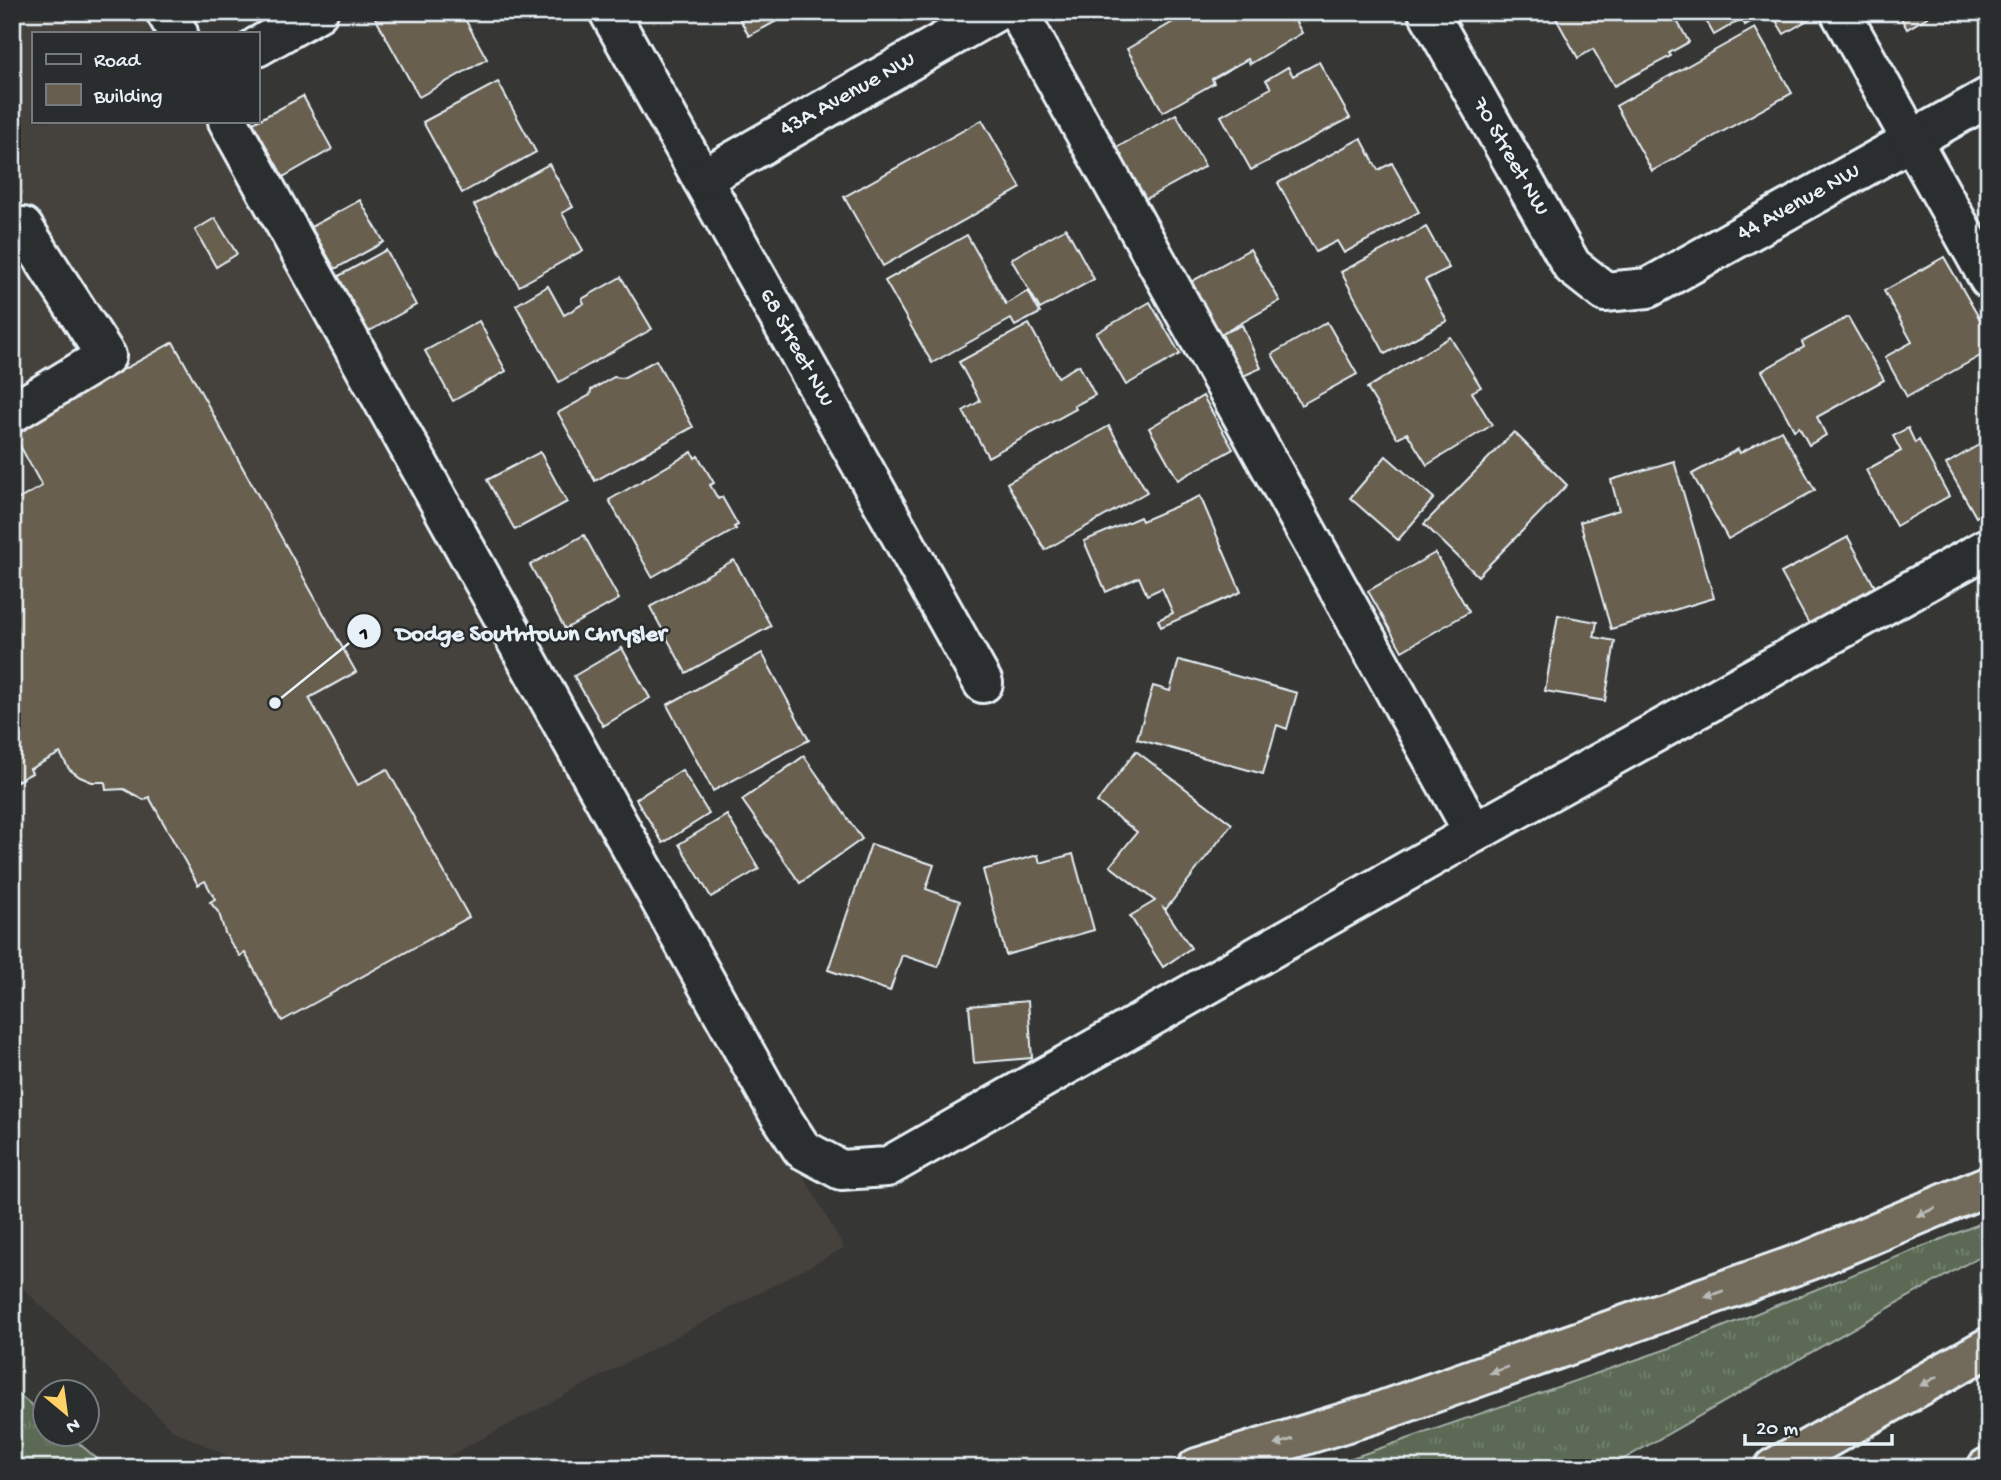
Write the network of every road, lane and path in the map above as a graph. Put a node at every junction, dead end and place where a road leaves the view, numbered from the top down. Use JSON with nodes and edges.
{"nodes":[{"id":1,"x":166,"y":12,"type":"edge"},
{"id":2,"x":318,"y":12,"type":"edge"},
{"id":3,"x":609,"y":12,"type":"edge"},
{"id":4,"x":995,"y":12,"type":"edge"},
{"id":5,"x":1018,"y":12,"type":"edge"},
{"id":6,"x":1428,"y":12,"type":"edge"},
{"id":7,"x":1840,"y":12,"type":"edge"},
{"id":8,"x":177,"y":32,"type":"edge"},
{"id":9,"x":259,"y":46,"type":"edge"},
{"id":10,"x":1989,"y":97,"type":"edge"},
{"id":11,"x":229,"y":122,"type":"edge"},
{"id":12,"x":1911,"y":141,"type":"junction"},
{"id":13,"x":702,"y":178,"type":"junction"},
{"id":14,"x":12,"y":234,"type":"edge"},
{"id":15,"x":1989,"y":279,"type":"edge"},
{"id":16,"x":1605,"y":292,"type":"joint"},
{"id":17,"x":12,"y":413,"type":"edge"},
{"id":18,"x":1989,"y":547,"type":"edge"},
{"id":19,"x":983,"y":683,"type":"dead end"},
{"id":20,"x":1474,"y":833,"type":"junction"},
{"id":21,"x":1989,"y":1185,"type":"edge"},
{"id":22,"x":1989,"y":1347,"type":"edge"},
{"id":23,"x":1197,"y":1468,"type":"edge"},
{"id":24,"x":1774,"y":1468,"type":"edge"}],
"edges":[{"from":1,"to":8,"type":"street"},
{"from":2,"to":9,"type":"street"},
{"from":3,"to":13,"type":"street","name":"68 Street NW"},
{"from":4,"to":13,"type":"street","name":"43A Avenue NW"},
{"from":5,"to":20,"type":"street"},
{"from":6,"to":16,"type":"street","name":"70 Street NW"},
{"from":7,"to":12,"type":"street"},
{"from":10,"to":12,"type":"street","name":"44 Avenue NW"},
{"from":11,"to":20,"type":"street"},
{"from":12,"to":15,"type":"street"},
{"from":12,"to":16,"type":"street","name":"44 Avenue NW"},
{"from":13,"to":19,"type":"street","name":"68 Street NW"},
{"from":14,"to":17,"type":"street"},
{"from":18,"to":20,"type":"street"},
{"from":21,"to":23,"type":"highway","one_way":true},
{"from":22,"to":24,"type":"highway","one_way":true}]}
